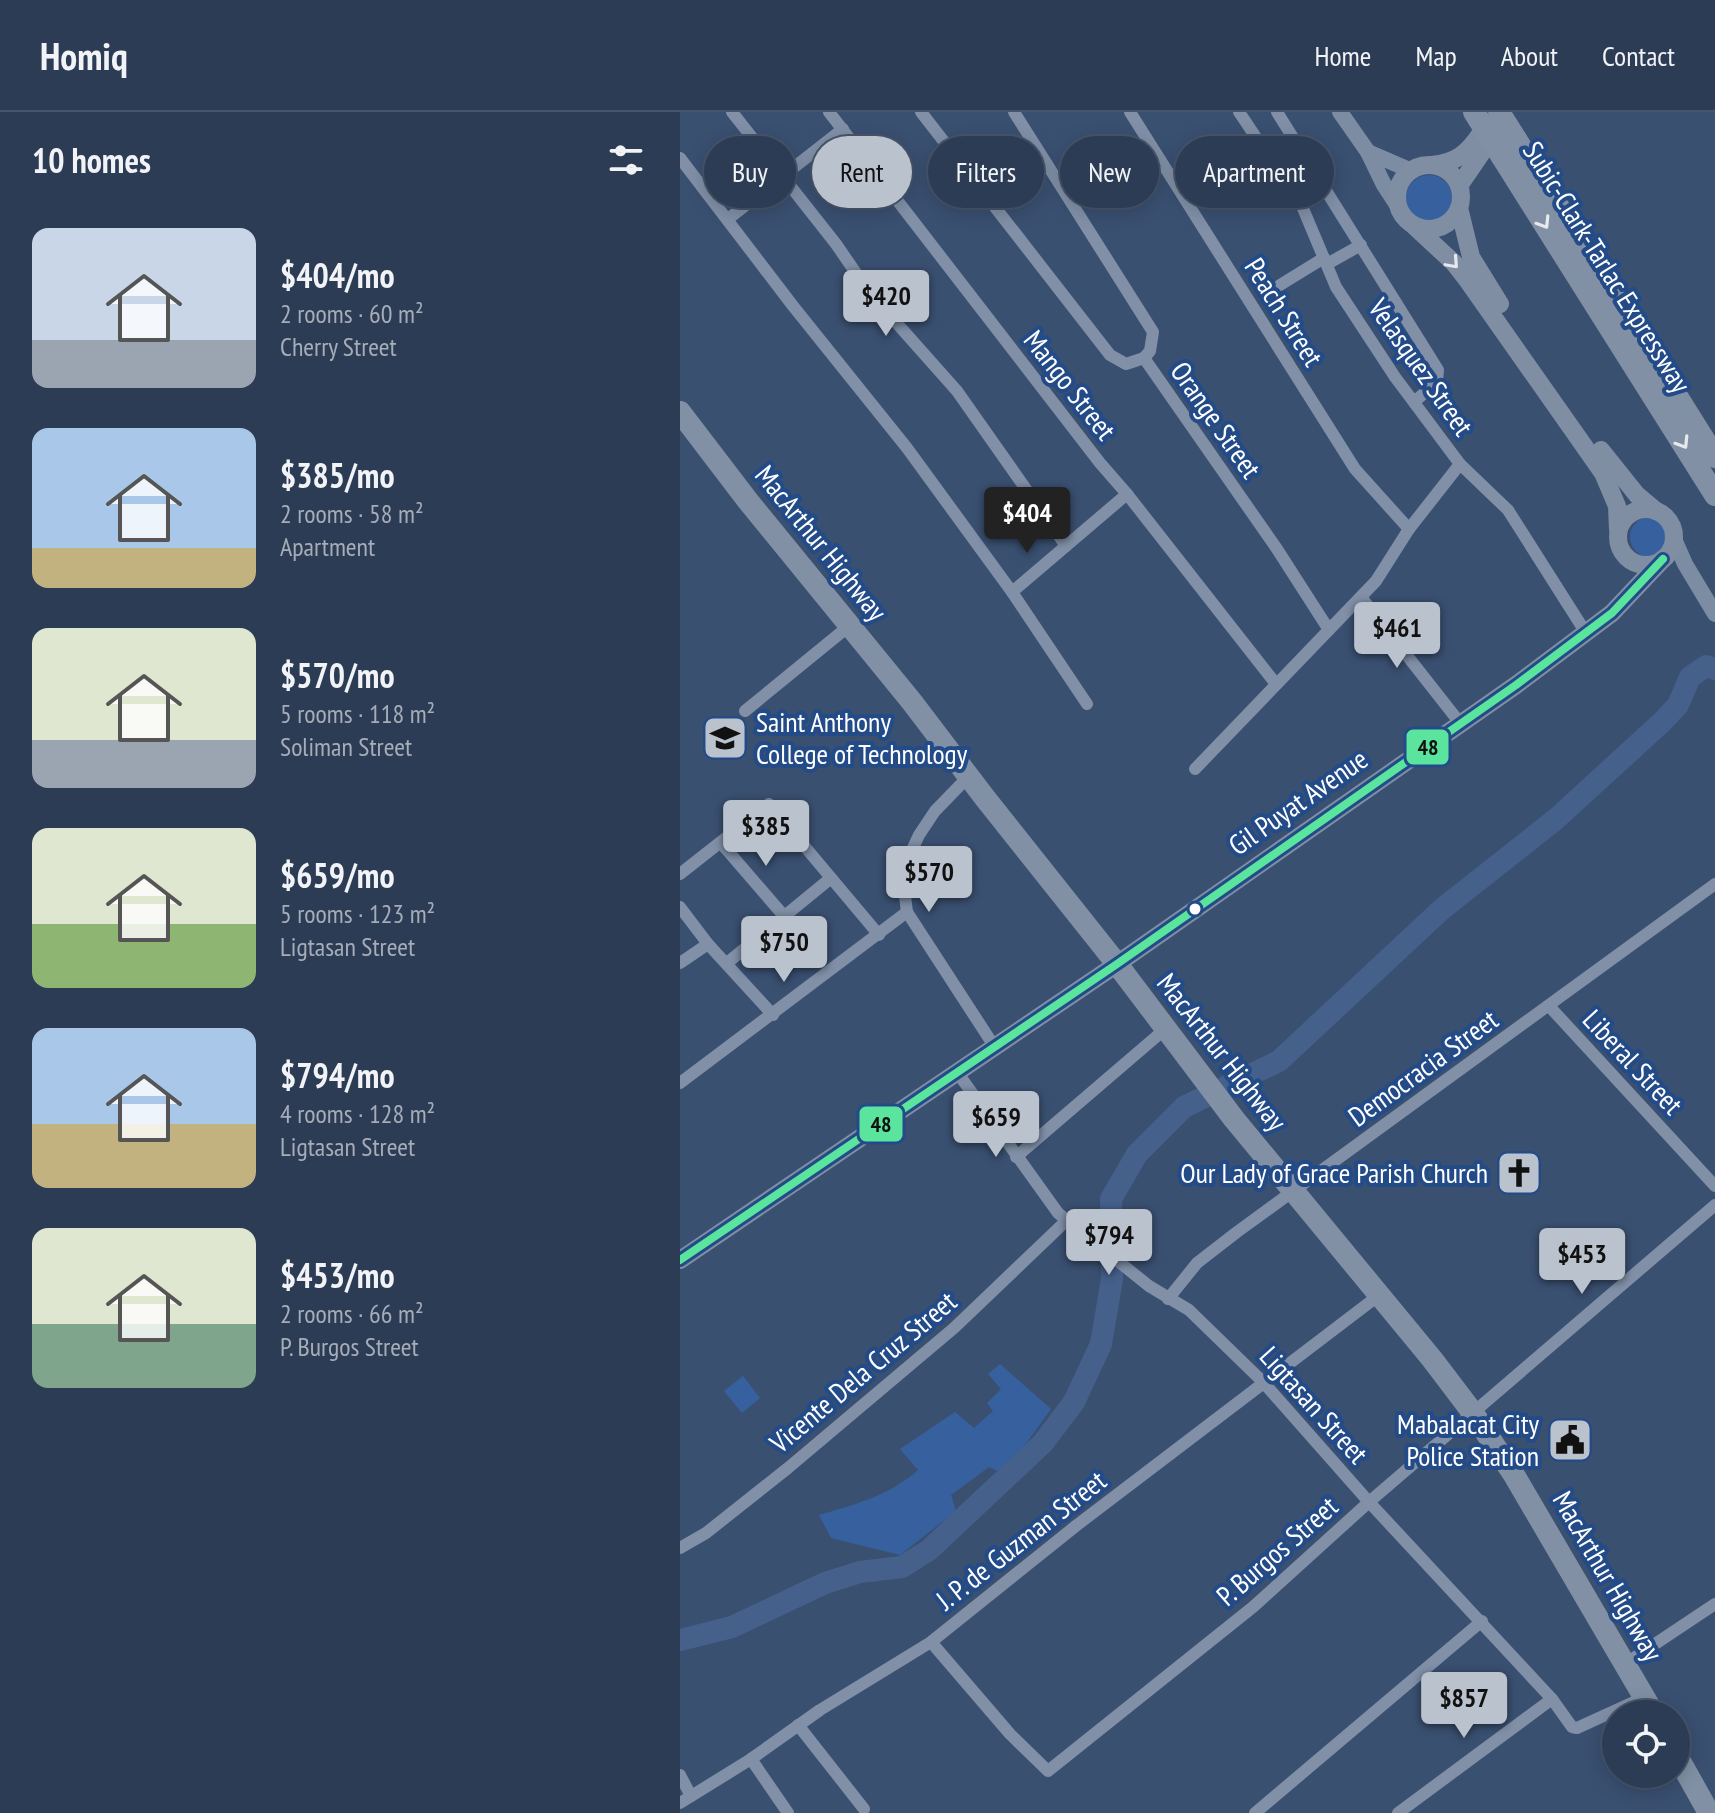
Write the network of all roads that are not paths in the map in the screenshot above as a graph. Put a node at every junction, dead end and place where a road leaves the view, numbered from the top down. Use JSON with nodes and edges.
{"nodes":[{"id":1,"x":732,"y":112,"type":"edge"},
{"id":2,"x":829,"y":112,"type":"edge"},
{"id":3,"x":921,"y":112,"type":"edge"},
{"id":4,"x":1014,"y":112,"type":"edge"},
{"id":5,"x":1130,"y":112,"type":"edge"},
{"id":6,"x":1239,"y":112,"type":"edge"},
{"id":7,"x":1277,"y":112,"type":"edge"},
{"id":8,"x":1340,"y":112,"type":"edge"},
{"id":9,"x":1474,"y":112,"type":"edge"},
{"id":10,"x":1497,"y":112,"type":"edge"},
{"id":11,"x":1511,"y":112,"type":"edge"},
{"id":12,"x":843,"y":129,"type":"junction"},
{"id":13,"x":751,"y":136,"type":"edge"},
{"id":14,"x":1509,"y":148,"type":"junction"},
{"id":15,"x":1368,"y":152,"type":"junction"},
{"id":16,"x":680,"y":158,"type":"edge"},
{"id":17,"x":796,"y":165,"type":"edge"},
{"id":18,"x":1420,"y":168,"type":"junction"},
{"id":19,"x":1459,"y":186,"type":"junction"},
{"id":20,"x":796,"y":194,"type":"edge"},
{"id":21,"x":742,"y":208,"type":"edge"},
{"id":22,"x":1399,"y":208,"type":"junction"},
{"id":23,"x":1459,"y":208,"type":"junction"},
{"id":24,"x":728,"y":219,"type":"junction"},
{"id":25,"x":1414,"y":226,"type":"junction"},
{"id":26,"x":1361,"y":245,"type":"junction"},
{"id":27,"x":1326,"y":261,"type":"junction"},
{"id":28,"x":1280,"y":285,"type":"dead end"},
{"id":29,"x":1144,"y":358,"type":"junction"},
{"id":30,"x":1414,"y":402,"type":"junction"},
{"id":31,"x":680,"y":412,"type":"edge"},
{"id":32,"x":1715,"y":457,"type":"edge"},
{"id":33,"x":1460,"y":464,"type":"junction"},
{"id":34,"x":1127,"y":494,"type":"junction"},
{"id":35,"x":1715,"y":495,"type":"edge"},
{"id":36,"x":1656,"y":511,"type":"junction"},
{"id":37,"x":1409,"y":529,"type":"junction"},
{"id":38,"x":1618,"y":529,"type":"junction"},
{"id":39,"x":1066,"y":546,"type":"junction"},
{"id":40,"x":1668,"y":551,"type":"junction"},
{"id":41,"x":1625,"y":556,"type":"junction"},
{"id":42,"x":1012,"y":592,"type":"junction"},
{"id":43,"x":1361,"y":597,"type":"junction"},
{"id":44,"x":1625,"y":598,"type":"junction"},
{"id":45,"x":1715,"y":614,"type":"edge"},
{"id":46,"x":849,"y":626,"type":"junction"},
{"id":47,"x":1329,"y":630,"type":"junction"},
{"id":48,"x":1586,"y":633,"type":"junction"},
{"id":49,"x":1276,"y":684,"type":"junction"},
{"id":50,"x":1087,"y":704,"type":"dead end"},
{"id":51,"x":745,"y":711,"type":"dead end"},
{"id":52,"x":1460,"y":723,"type":"junction"},
{"id":53,"x":1195,"y":769,"type":"dead end"},
{"id":54,"x":969,"y":776,"type":"junction"},
{"id":55,"x":721,"y":843,"type":"junction"},
{"id":56,"x":680,"y":874,"type":"edge"},
{"id":57,"x":831,"y":878,"type":"junction"},
{"id":58,"x":1715,"y":884,"type":"edge"},
{"id":59,"x":680,"y":907,"type":"edge"},
{"id":60,"x":907,"y":912,"type":"junction"},
{"id":61,"x":784,"y":916,"type":"junction"},
{"id":62,"x":879,"y":935,"type":"junction"},
{"id":63,"x":708,"y":944,"type":"junction"},
{"id":64,"x":680,"y":963,"type":"edge"},
{"id":65,"x":727,"y":963,"type":"junction"},
{"id":66,"x":1117,"y":964,"type":"junction"},
{"id":67,"x":1549,"y":1006,"type":"junction"},
{"id":68,"x":773,"y":1015,"type":"junction"},
{"id":69,"x":1164,"y":1030,"type":"junction"},
{"id":70,"x":994,"y":1046,"type":"junction"},
{"id":71,"x":957,"y":1072,"type":"junction"},
{"id":72,"x":680,"y":1083,"type":"edge"},
{"id":73,"x":1016,"y":1157,"type":"junction"},
{"id":74,"x":1715,"y":1186,"type":"edge"},
{"id":75,"x":1293,"y":1192,"type":"junction"},
{"id":76,"x":1715,"y":1205,"type":"edge"},
{"id":77,"x":1066,"y":1221,"type":"junction"},
{"id":78,"x":680,"y":1260,"type":"edge"},
{"id":79,"x":1378,"y":1296,"type":"junction"},
{"id":80,"x":1168,"y":1299,"type":"junction"},
{"id":81,"x":1263,"y":1382,"type":"junction"},
{"id":82,"x":1473,"y":1413,"type":"junction"},
{"id":83,"x":1369,"y":1502,"type":"junction"},
{"id":84,"x":680,"y":1548,"type":"edge"},
{"id":85,"x":1715,"y":1604,"type":"edge"},
{"id":86,"x":1482,"y":1621,"type":"junction"},
{"id":87,"x":931,"y":1642,"type":"junction"},
{"id":88,"x":1625,"y":1664,"type":"junction"},
{"id":89,"x":1552,"y":1699,"type":"junction"},
{"id":90,"x":1646,"y":1700,"type":"edge"},
{"id":91,"x":1602,"y":1720,"type":"edge"},
{"id":92,"x":798,"y":1725,"type":"junction"},
{"id":93,"x":751,"y":1759,"type":"junction"},
{"id":94,"x":680,"y":1775,"type":"edge"},
{"id":95,"x":1690,"y":1779,"type":"edge"},
{"id":96,"x":686,"y":1799,"type":"edge"},
{"id":97,"x":864,"y":1809,"type":"dead end"},
{"id":98,"x":788,"y":1813,"type":"edge"},
{"id":99,"x":1255,"y":1813,"type":"edge"},
{"id":100,"x":1398,"y":1813,"type":"edge"},
{"id":101,"x":1709,"y":1813,"type":"edge"}],
"edges":[{"from":1,"to":13,"type":"street"},
{"from":2,"to":12,"type":"street","name":"Mango Street"},
{"from":3,"to":29,"type":"street"},
{"from":4,"to":29,"type":"street","name":"Orange Street"},
{"from":5,"to":37,"type":"street","name":"Peach Street"},
{"from":6,"to":27,"type":"street","name":"Velasquez Street"},
{"from":7,"to":26,"type":"street"},
{"from":8,"to":15,"type":"main road"},
{"from":9,"to":14,"type":"highway","name":"Subic-Clark-Tarlac Expressway","bridge":true},
{"from":10,"to":14,"type":"highway","name":"Subic-Clark-Tarlac Expressway","bridge":true},
{"from":10,"to":18,"type":"main road"},
{"from":11,"to":19,"type":"main road"},
{"from":12,"to":17,"type":"street"},
{"from":12,"to":34,"type":"street","name":"Mango Street"},
{"from":14,"to":32,"type":"highway","name":"Subic-Clark-Tarlac Expressway"},
{"from":14,"to":35,"type":"highway","name":"Subic-Clark-Tarlac Expressway","one_way":true},
{"from":15,"to":18,"type":"main road"},
{"from":15,"to":22,"type":"main road"},
{"from":16,"to":24,"type":"street"},
{"from":18,"to":19,"type":"main road"},
{"from":18,"to":22,"type":"main road"},
{"from":19,"to":23,"type":"main road"},
{"from":20,"to":39,"type":"street"},
{"from":21,"to":24,"type":"street"},
{"from":22,"to":25,"type":"main road"},
{"from":23,"to":25,"type":"main road"},
{"from":23,"to":36,"type":"main road"},
{"from":24,"to":42,"type":"street"},
{"from":25,"to":38,"type":"main road","one_way":true},
{"from":26,"to":27,"type":"street"},
{"from":26,"to":30,"type":"street"},
{"from":27,"to":28,"type":"street"},
{"from":27,"to":30,"type":"street","name":"Velasquez Street"},
{"from":29,"to":47,"type":"street","name":"Orange Street"},
{"from":30,"to":33,"type":"street","name":"Velasquez Street"},
{"from":31,"to":46,"type":"highway","name":"MacArthur Highway"},
{"from":33,"to":37,"type":"street"},
{"from":33,"to":48,"type":"street","name":"Velasquez Street"},
{"from":34,"to":39,"type":"street"},
{"from":34,"to":49,"type":"street","name":"Mango Street"},
{"from":36,"to":38,"type":"main road"},
{"from":36,"to":40,"type":"main road"},
{"from":37,"to":43,"type":"street"},
{"from":38,"to":41,"type":"main road"},
{"from":39,"to":42,"type":"street"},
{"from":40,"to":41,"type":"main road"},
{"from":40,"to":44,"type":"main road","name":"Gil Puyat Avenue"},
{"from":40,"to":45,"type":"main road"},
{"from":41,"to":44,"type":"main road"},
{"from":42,"to":50,"type":"street"},
{"from":43,"to":47,"type":"street"},
{"from":43,"to":52,"type":"street"},
{"from":44,"to":48,"type":"main road","name":"Gil Puyat Avenue"},
{"from":46,"to":51,"type":"street"},
{"from":46,"to":54,"type":"highway","name":"MacArthur Highway"},
{"from":47,"to":49,"type":"street"},
{"from":48,"to":52,"type":"main road","name":"Gil Puyat Avenue"},
{"from":49,"to":53,"type":"street"},
{"from":52,"to":66,"type":"main road","name":"Gil Puyat Avenue"},
{"from":54,"to":60,"type":"street"},
{"from":54,"to":66,"type":"highway","name":"MacArthur Highway"},
{"from":55,"to":56,"type":"street"},
{"from":55,"to":57,"type":"street"},
{"from":55,"to":61,"type":"street"},
{"from":57,"to":61,"type":"street"},
{"from":57,"to":62,"type":"street"},
{"from":58,"to":67,"type":"street","name":"Democracia Street"},
{"from":59,"to":63,"type":"street"},
{"from":60,"to":62,"type":"street"},
{"from":60,"to":70,"type":"street"},
{"from":61,"to":65,"type":"street"},
{"from":62,"to":68,"type":"street"},
{"from":63,"to":64,"type":"street"},
{"from":63,"to":65,"type":"street"},
{"from":65,"to":68,"type":"street"},
{"from":66,"to":69,"type":"highway","name":"MacArthur Highway"},
{"from":66,"to":70,"type":"main road","name":"Gil Puyat Avenue"},
{"from":67,"to":74,"type":"street","name":"Liberal Street"},
{"from":67,"to":75,"type":"street","name":"Democracia Street"},
{"from":68,"to":72,"type":"street"},
{"from":69,"to":73,"type":"street"},
{"from":69,"to":75,"type":"highway","name":"MacArthur Highway"},
{"from":70,"to":71,"type":"main road","name":"Gil Puyat Avenue"},
{"from":71,"to":73,"type":"street","name":"Ligtasan Street"},
{"from":71,"to":78,"type":"main road","name":"Gil Puyat Avenue"},
{"from":73,"to":77,"type":"street","name":"Ligtasan Street"},
{"from":75,"to":79,"type":"highway","name":"MacArthur Highway"},
{"from":75,"to":80,"type":"street","name":"Democracia Street"},
{"from":76,"to":82,"type":"street","name":"P. Burgos Street"},
{"from":77,"to":80,"type":"street","name":"Ligtasan Street"},
{"from":77,"to":84,"type":"street","name":"Vicente Dela Cruz Street"},
{"from":79,"to":81,"type":"street","name":"J. P. de Guzman Street"},
{"from":79,"to":82,"type":"highway","name":"MacArthur Highway"},
{"from":80,"to":81,"type":"street","name":"Ligtasan Street"},
{"from":81,"to":83,"type":"street","name":"Ligtasan Street"},
{"from":81,"to":87,"type":"street","name":"J. P. de Guzman Street"},
{"from":82,"to":83,"type":"street","name":"P. Burgos Street"},
{"from":82,"to":88,"type":"highway","name":"MacArthur Highway"},
{"from":83,"to":86,"type":"street","name":"Ligtasan Street"},
{"from":83,"to":87,"type":"street","name":"P. Burgos Street"},
{"from":85,"to":88,"type":"street"},
{"from":86,"to":89,"type":"street","name":"Ligtasan Street"},
{"from":86,"to":99,"type":"street"},
{"from":87,"to":92,"type":"street","name":"J. P. de Guzman Street"},
{"from":88,"to":90,"type":"highway","name":"MacArthur Highway"},
{"from":89,"to":91,"type":"street","name":"Ligtasan Street"},
{"from":89,"to":100,"type":"street"},
{"from":92,"to":93,"type":"street","name":"J. P. de Guzman Street"},
{"from":92,"to":97,"type":"street"},
{"from":93,"to":96,"type":"street","name":"J. P. de Guzman Street"},
{"from":93,"to":98,"type":"street"},
{"from":94,"to":96,"type":"street"},
{"from":95,"to":101,"type":"highway"}]}
